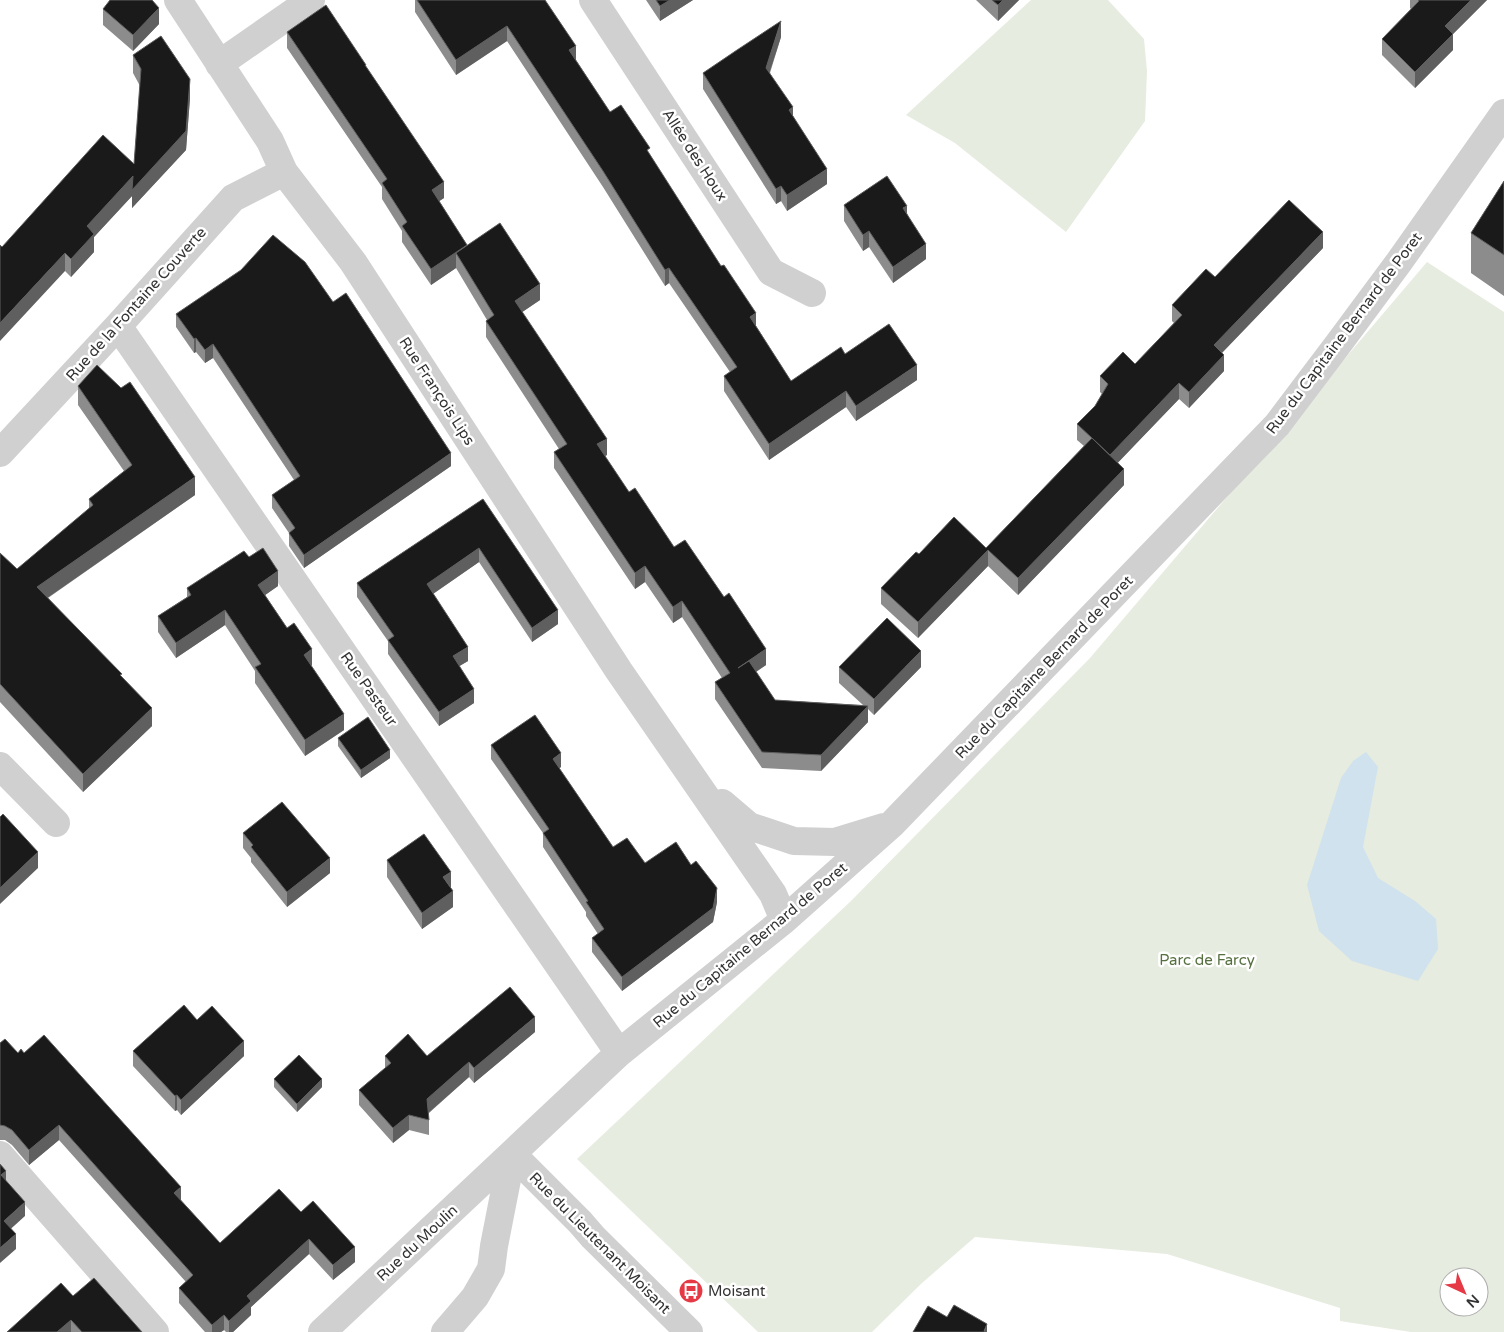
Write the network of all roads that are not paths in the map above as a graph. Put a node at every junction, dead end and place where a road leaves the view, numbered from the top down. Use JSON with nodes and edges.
{"nodes":[{"id":1,"x":178,"y":0,"type":"edge"},
{"id":2,"x":311,"y":0,"type":"edge"},
{"id":3,"x":593,"y":0,"type":"edge"},
{"id":4,"x":219,"y":64,"type":"junction"},
{"id":5,"x":1504,"y":113,"type":"edge"},
{"id":6,"x":284,"y":172,"type":"junction"},
{"id":7,"x":812,"y":293,"type":"dead end"},
{"id":8,"x":118,"y":326,"type":"junction"},
{"id":9,"x":0,"y":453,"type":"edge"},
{"id":10,"x":0,"y":766,"type":"edge"},
{"id":11,"x":697,"y":782,"type":"junction"},
{"id":12,"x":56,"y":823,"type":"dead end"},
{"id":13,"x":892,"y":824,"type":"junction"},
{"id":14,"x":784,"y":920,"type":"junction"},
{"id":15,"x":619,"y":1053,"type":"junction"},
{"id":16,"x":512,"y":1154,"type":"junction"},
{"id":17,"x":0,"y":1155,"type":"edge"},
{"id":18,"x":155,"y":1332,"type":"edge"},
{"id":19,"x":322,"y":1332,"type":"edge"},
{"id":20,"x":445,"y":1332,"type":"edge"},
{"id":21,"x":689,"y":1332,"type":"edge"}],
"edges":[{"from":1,"to":4,"type":"street","name":"Rue François Lips"},
{"from":2,"to":4,"type":"street"},
{"from":3,"to":7,"type":"street","name":"Allée des Houx"},
{"from":4,"to":6,"type":"street","name":"Rue François Lips"},
{"from":5,"to":13,"type":"street","name":"Rue du Capitaine Bernard de Poret"},
{"from":6,"to":8,"type":"street","name":"Rue de la Fontaine Couverte"},
{"from":6,"to":11,"type":"street","name":"Rue François Lips"},
{"from":8,"to":9,"type":"street","name":"Rue de la Fontaine Couverte"},
{"from":8,"to":15,"type":"street","name":"Rue Pasteur"},
{"from":10,"to":12,"type":"street"},
{"from":11,"to":13,"type":"street","name":"Rue François Lips"},
{"from":11,"to":14,"type":"street","name":"Rue François Lips"},
{"from":13,"to":14,"type":"street","name":"Rue du Capitaine Bernard de Poret"},
{"from":14,"to":15,"type":"street","name":"Rue du Capitaine Bernard de Poret"},
{"from":15,"to":16,"type":"street","name":"Rue du Capitaine Bernard de Poret"},
{"from":16,"to":19,"type":"street","name":"Rue du Moulin"},
{"from":16,"to":20,"type":"street"},
{"from":16,"to":21,"type":"street","name":"Rue du Lieutenant Moisant"},
{"from":17,"to":18,"type":"street"}]}
